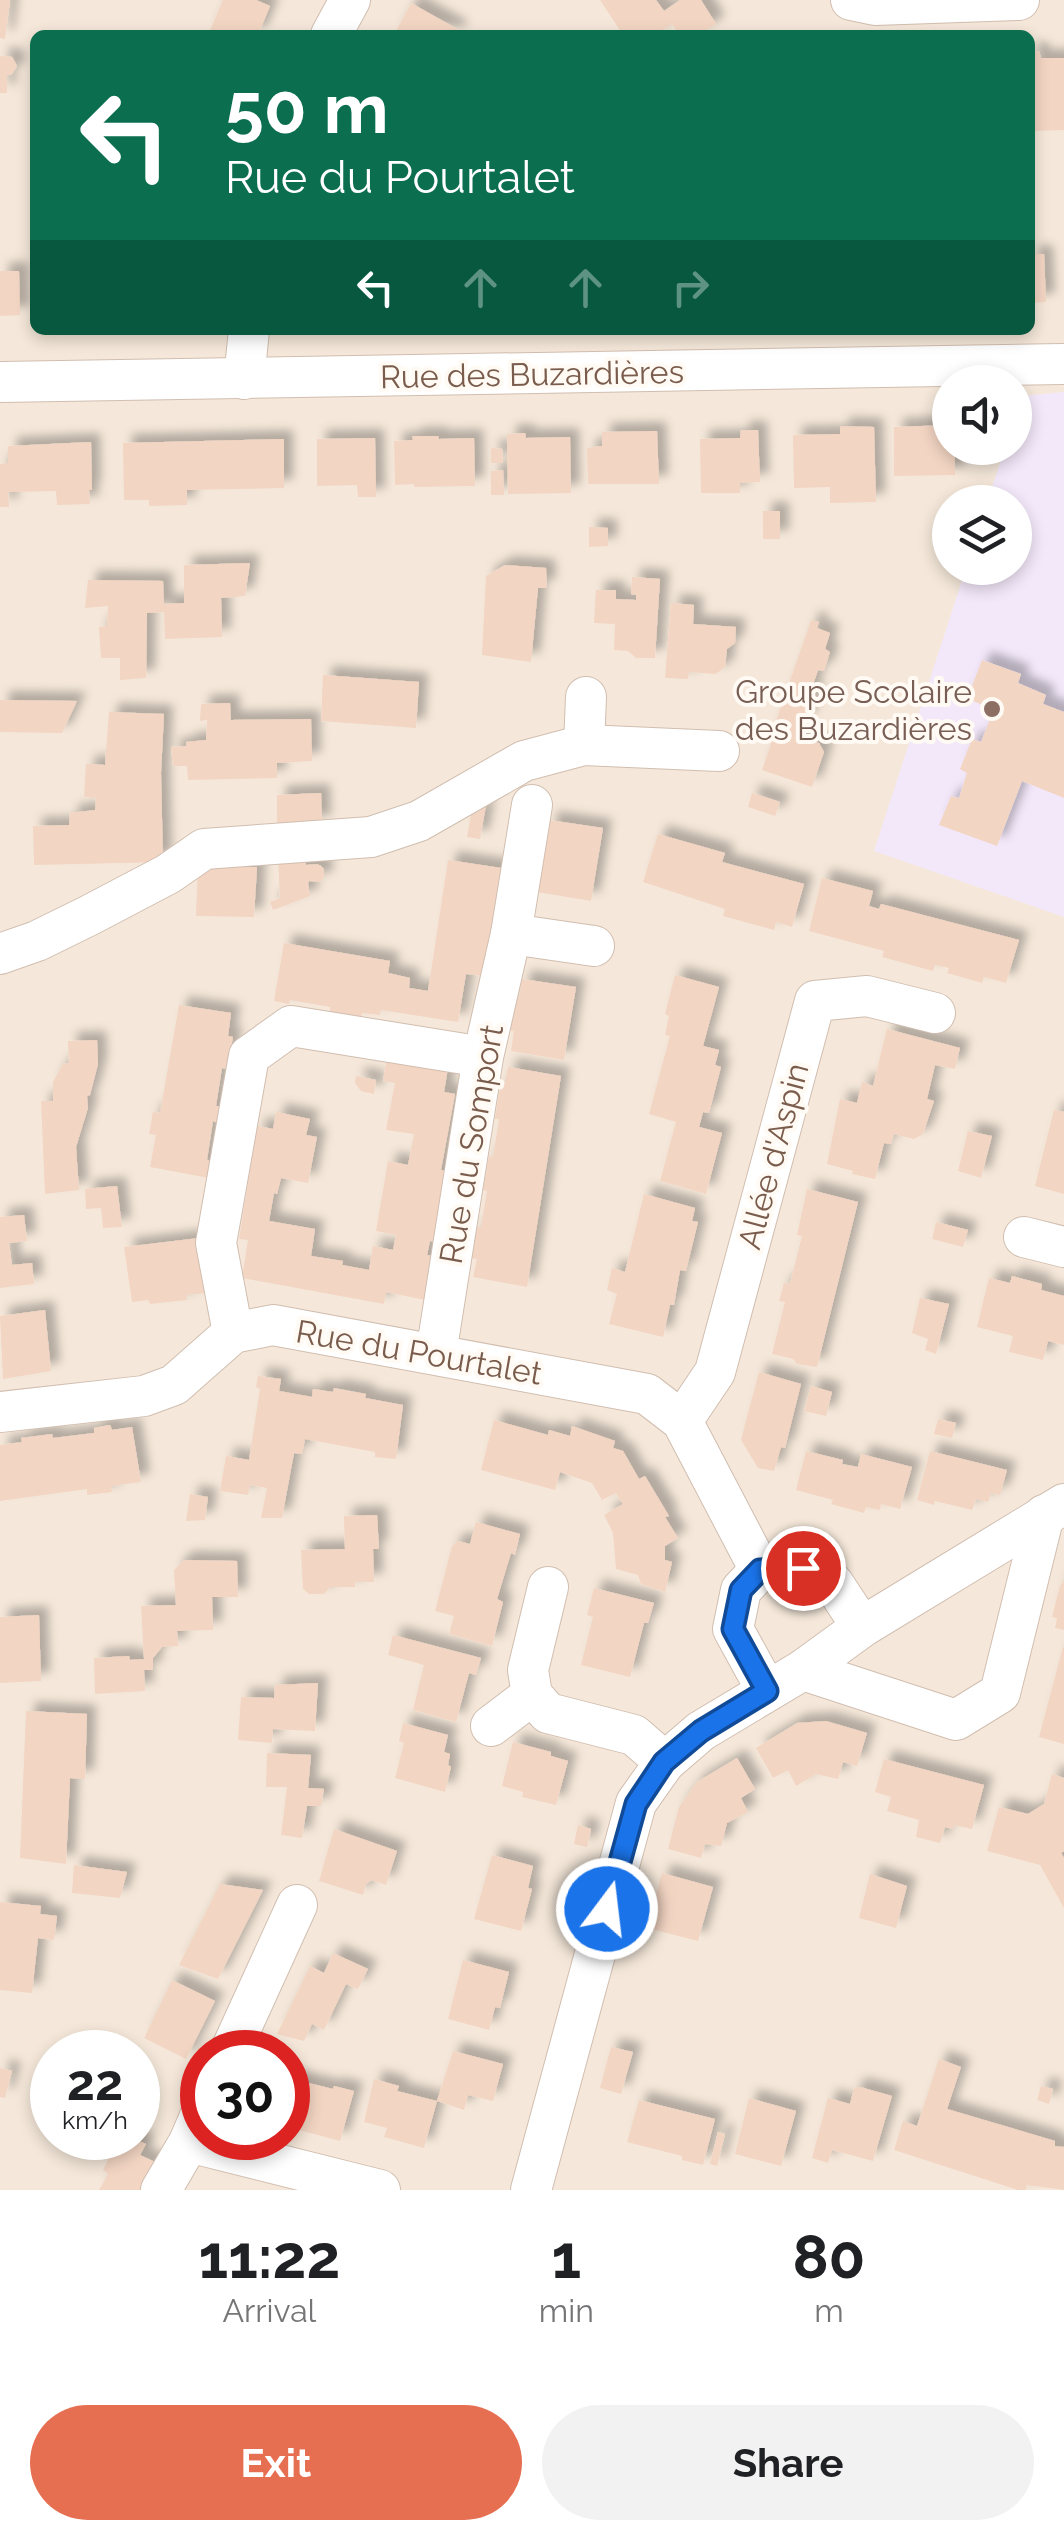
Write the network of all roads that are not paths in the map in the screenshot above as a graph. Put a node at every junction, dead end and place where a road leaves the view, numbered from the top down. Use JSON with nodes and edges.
{"nodes":[{"id":1,"x":350,"y":0,"type":"edge"},
{"id":2,"x":851,"y":0,"type":"edge"},
{"id":3,"x":1019,"y":0,"type":"edge"},
{"id":4,"x":334,"y":30,"type":"edge"},
{"id":5,"x":248,"y":335,"type":"edge"},
{"id":6,"x":1064,"y":364,"type":"edge"},
{"id":7,"x":244,"y":379,"type":"junction"},
{"id":8,"x":0,"y":382,"type":"edge"},
{"id":9,"x":586,"y":696,"type":"dead end"},
{"id":10,"x":584,"y":745,"type":"junction"},
{"id":11,"x":718,"y":751,"type":"dead end"},
{"id":12,"x":532,"y":804,"type":"dead end"},
{"id":13,"x":511,"y":934,"type":"junction"},
{"id":14,"x":594,"y":946,"type":"dead end"},
{"id":15,"x":0,"y":954,"type":"edge"},
{"id":16,"x":935,"y":1013,"type":"dead end"},
{"id":17,"x":483,"y":1057,"type":"junction"},
{"id":18,"x":1024,"y":1237,"type":"dead end"},
{"id":19,"x":1064,"y":1248,"type":"edge"},
{"id":20,"x":233,"y":1333,"type":"junction"},
{"id":21,"x":436,"y":1354,"type":"junction"},
{"id":22,"x":0,"y":1412,"type":"edge"},
{"id":23,"x":682,"y":1421,"type":"junction"},
{"id":24,"x":1054,"y":1509,"type":"edge"},
{"id":25,"x":760,"y":1570,"type":"junction"},
{"id":26,"x":548,"y":1587,"type":"dead end"},
{"id":27,"x":862,"y":1627,"type":"junction"},
{"id":28,"x":804,"y":1670,"type":"junction"},
{"id":29,"x":767,"y":1691,"type":"junction"},
{"id":30,"x":532,"y":1694,"type":"junction"},
{"id":31,"x":490,"y":1726,"type":"dead end"},
{"id":32,"x":664,"y":1762,"type":"junction"},
{"id":33,"x":297,"y":1905,"type":"dead end"},
{"id":34,"x":240,"y":2030,"type":"edge"},
{"id":35,"x":180,"y":2156,"type":"edge"},
{"id":36,"x":292,"y":2160,"type":"edge"},
{"id":37,"x":161,"y":2190,"type":"edge"},
{"id":38,"x":380,"y":2190,"type":"edge"},
{"id":39,"x":531,"y":2190,"type":"edge"}],
"edges":[{"from":1,"to":4,"type":"street"},
{"from":2,"to":3,"type":"street"},
{"from":5,"to":7,"type":"street"},
{"from":6,"to":7,"type":"street","name":"Rue des Buzardières"},
{"from":7,"to":8,"type":"street","name":"Rue des Buzardières"},
{"from":9,"to":10,"type":"street"},
{"from":10,"to":11,"type":"street"},
{"from":10,"to":15,"type":"street"},
{"from":12,"to":13,"type":"street","name":"Rue du Somport"},
{"from":13,"to":14,"type":"street"},
{"from":13,"to":17,"type":"street","name":"Rue du Somport"},
{"from":16,"to":23,"type":"street","name":"Allée d'Aspin"},
{"from":17,"to":20,"type":"street"},
{"from":17,"to":21,"type":"street","name":"Rue du Somport"},
{"from":18,"to":19,"type":"street"},
{"from":20,"to":21,"type":"street","name":"Rue du Pourtalet"},
{"from":20,"to":22,"type":"street"},
{"from":21,"to":23,"type":"street","name":"Rue du Pourtalet"},
{"from":23,"to":25,"type":"street","name":"Rue du Pourtalet"},
{"from":24,"to":27,"type":"street"},
{"from":24,"to":28,"type":"street"},
{"from":25,"to":27,"type":"street"},
{"from":25,"to":29,"type":"street"},
{"from":26,"to":30,"type":"street"},
{"from":27,"to":28,"type":"street"},
{"from":28,"to":29,"type":"street"},
{"from":29,"to":32,"type":"street"},
{"from":30,"to":31,"type":"street"},
{"from":30,"to":32,"type":"street"},
{"from":32,"to":39,"type":"street"},
{"from":33,"to":34,"type":"street"},
{"from":35,"to":37,"type":"street"},
{"from":36,"to":38,"type":"street"}]}
